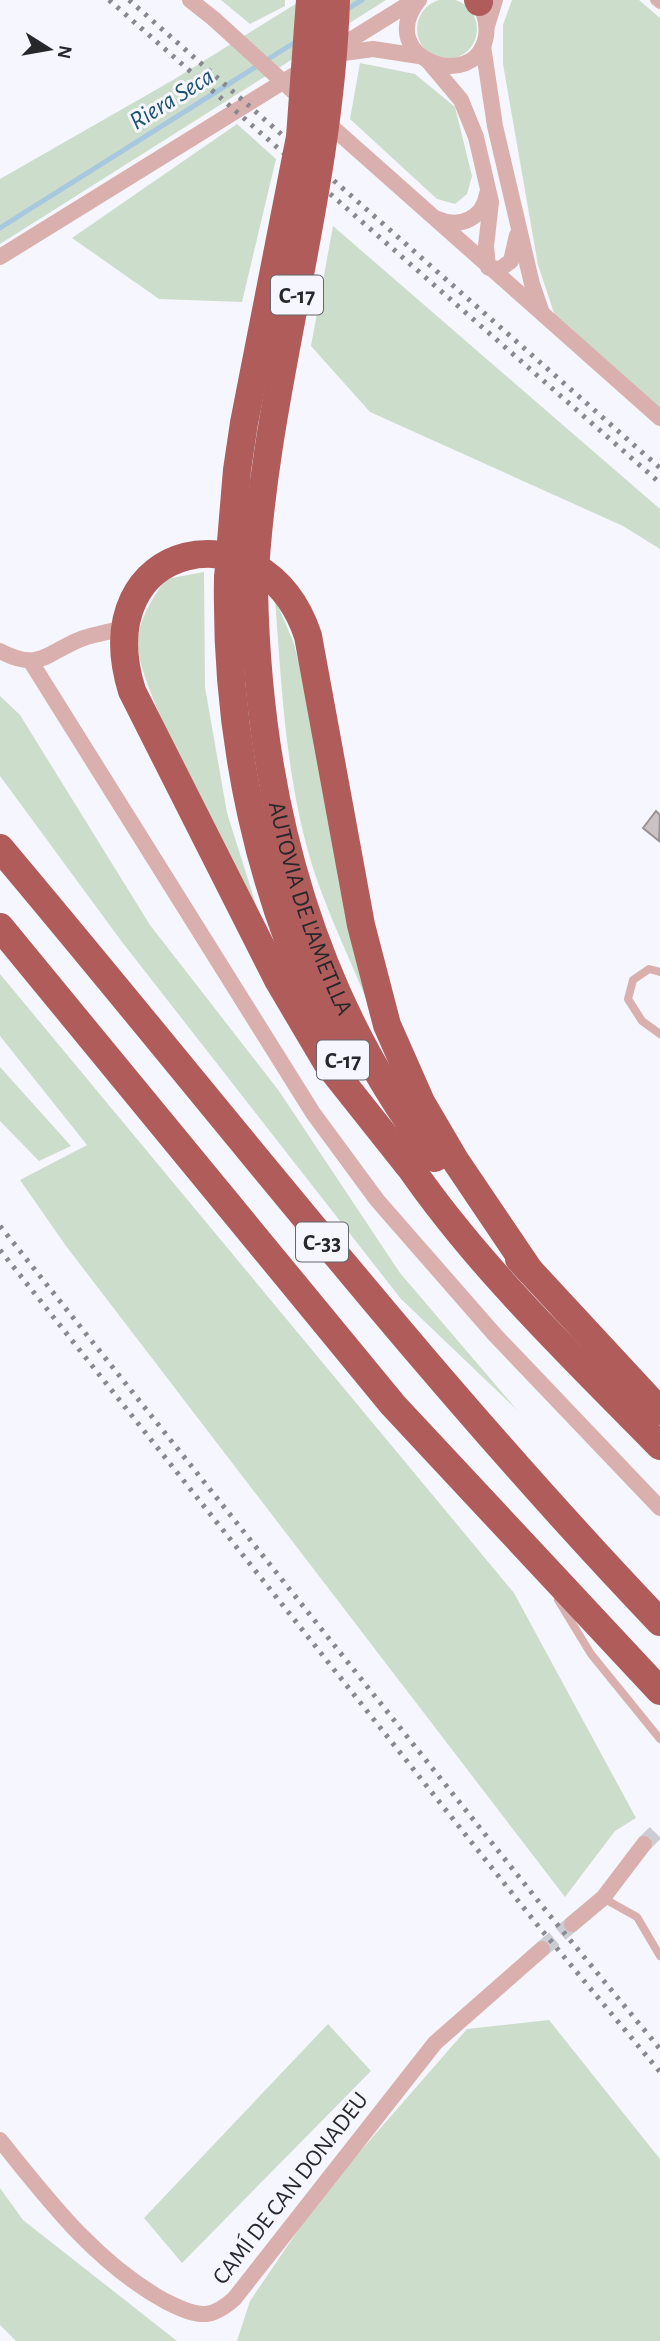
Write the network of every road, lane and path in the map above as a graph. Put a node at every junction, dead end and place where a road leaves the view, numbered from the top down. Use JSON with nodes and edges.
{"nodes":[{"id":1,"x":190,"y":0,"type":"edge"},
{"id":2,"x":310,"y":0,"type":"edge"},
{"id":3,"x":336,"y":0,"type":"edge"},
{"id":4,"x":417,"y":0,"type":"edge"},
{"id":5,"x":655,"y":0,"type":"edge"},
{"id":6,"x":660,"y":4,"type":"edge"},
{"id":7,"x":483,"y":6,"type":"edge"},
{"id":8,"x":483,"y":46,"type":"junction"},
{"id":9,"x":327,"y":55,"type":"junction"},
{"id":10,"x":424,"y":59,"type":"junction"},
{"id":11,"x":488,"y":188,"type":"junction"},
{"id":12,"x":433,"y":217,"type":"junction"},
{"id":13,"x":517,"y":222,"type":"junction"},
{"id":14,"x":0,"y":257,"type":"edge"},
{"id":15,"x":488,"y":267,"type":"junction"},
{"id":16,"x":545,"y":318,"type":"junction"},
{"id":17,"x":660,"y":418,"type":"edge"},
{"id":18,"x":123,"y":628,"type":"junction"},
{"id":19,"x":0,"y":652,"type":"edge"},
{"id":20,"x":31,"y":662,"type":"junction"},
{"id":21,"x":0,"y":848,"type":"edge"},
{"id":22,"x":0,"y":927,"type":"edge"},
{"id":23,"x":660,"y":972,"type":"edge"},
{"id":24,"x":660,"y":1034,"type":"edge"},
{"id":25,"x":408,"y":1165,"type":"junction"},
{"id":26,"x":530,"y":1271,"type":"junction"},
{"id":27,"x":660,"y":1411,"type":"edge"},
{"id":28,"x":660,"y":1446,"type":"edge"},
{"id":29,"x":660,"y":1508,"type":"edge"},
{"id":30,"x":532,"y":1555,"type":"junction"},
{"id":31,"x":660,"y":1622,"type":"edge"},
{"id":32,"x":660,"y":1691,"type":"edge"},
{"id":33,"x":660,"y":1739,"type":"edge"},
{"id":34,"x":644,"y":1844,"type":"tunnel mouth"},
{"id":35,"x":603,"y":1898,"type":"junction"},
{"id":36,"x":572,"y":1924,"type":"tunnel mouth"},
{"id":37,"x":542,"y":1949,"type":"tunnel mouth"},
{"id":38,"x":660,"y":1956,"type":"edge"},
{"id":39,"x":0,"y":2140,"type":"edge"}],
"edges":[{"from":1,"to":12,"type":"street","bridge":true},
{"from":2,"to":25,"type":"highway","number":"C-17","bridge":true},
{"from":3,"to":26,"type":"highway","name":"AUTOVIA DE L'AMETLLA","number":"C-17","bridge":true},
{"from":4,"to":9,"type":"street"},
{"from":4,"to":10,"type":"street"},
{"from":5,"to":6,"type":"street"},
{"from":7,"to":8,"type":"street"},
{"from":8,"to":10,"type":"street"},
{"from":8,"to":13,"type":"street"},
{"from":9,"to":10,"type":"street"},
{"from":9,"to":14,"type":"street"},
{"from":10,"to":11,"type":"street"},
{"from":11,"to":12,"type":"street"},
{"from":11,"to":15,"type":"street"},
{"from":12,"to":15,"type":"street"},
{"from":13,"to":15,"type":"street"},
{"from":13,"to":16,"type":"street"},
{"from":15,"to":16,"type":"street"},
{"from":16,"to":17,"type":"street"},
{"from":18,"to":20,"type":"street"},
{"from":18,"to":25,"type":"highway"},
{"from":18,"to":26,"type":"highway"},
{"from":19,"to":20,"type":"street"},
{"from":20,"to":29,"type":"street"},
{"from":21,"to":31,"type":"highway","number":"C-33"},
{"from":22,"to":30,"type":"highway","number":"C-33"},
{"from":23,"to":24,"type":"lane"},
{"from":25,"to":28,"type":"highway","number":"C-17"},
{"from":26,"to":27,"type":"highway","name":"AUTOVIA DE L'AMETLLA","number":"C-17"},
{"from":30,"to":32,"type":"highway","number":"C-33"},
{"from":30,"to":33,"type":"lane","number":"C-33"},
{"from":34,"to":35,"type":"street"},
{"from":35,"to":36,"type":"street"},
{"from":35,"to":38,"type":"lane"},
{"from":37,"to":39,"type":"street","name":"CAMÍ DE CAN DONADEU"}]}
